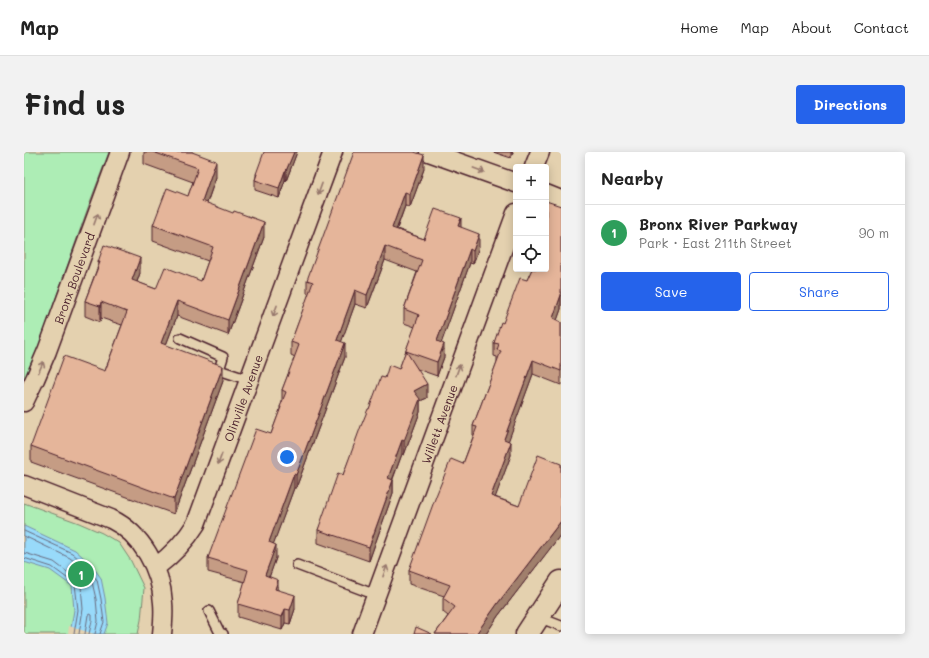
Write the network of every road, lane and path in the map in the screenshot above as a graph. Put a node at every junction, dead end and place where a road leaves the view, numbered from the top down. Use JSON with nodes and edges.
{"nodes":[{"id":1,"x":120,"y":152,"type":"edge"},
{"id":2,"x":333,"y":152,"type":"edge"},
{"id":3,"x":429,"y":152,"type":"edge"},
{"id":4,"x":540,"y":152,"type":"edge"},
{"id":5,"x":535,"y":164,"type":"edge"},
{"id":6,"x":513,"y":182,"type":"edge"},
{"id":7,"x":549,"y":195,"type":"edge"},
{"id":8,"x":561,"y":200,"type":"edge"},
{"id":9,"x":513,"y":221,"type":"edge"},
{"id":10,"x":180,"y":338,"type":"dead end"},
{"id":11,"x":249,"y":380,"type":"junction"},
{"id":12,"x":24,"y":402,"type":"edge"},
{"id":13,"x":24,"y":486,"type":"edge"},
{"id":14,"x":297,"y":565,"type":"dead end"},
{"id":15,"x":155,"y":568,"type":"junction"},
{"id":16,"x":561,"y":582,"type":"edge"},
{"id":17,"x":376,"y":595,"type":"junction"},
{"id":18,"x":209,"y":610,"type":"dead end"},
{"id":19,"x":532,"y":626,"type":"edge"},
{"id":20,"x":561,"y":626,"type":"edge"},
{"id":21,"x":162,"y":634,"type":"edge"},
{"id":22,"x":222,"y":634,"type":"edge"},
{"id":23,"x":362,"y":634,"type":"edge"}],
"edges":[{"from":12,"to":1,"type":"street","name":"Bronx Boulevard","one_way":true},
{"from":2,"to":11,"type":"street","name":"Olinville Avenue","one_way":true},
{"from":3,"to":6,"type":"street","one_way":true},
{"from":4,"to":5,"type":"street"},
{"from":7,"to":8,"type":"street"},
{"from":17,"to":9,"type":"street","name":"Willett Avenue","one_way":true},
{"from":10,"to":11,"type":"lane"},
{"from":11,"to":15,"type":"street","name":"Olinville Avenue","one_way":true},
{"from":13,"to":15,"type":"street"},
{"from":14,"to":17,"type":"lane"},
{"from":15,"to":21,"type":"street"},
{"from":16,"to":19,"type":"main road"},
{"from":17,"to":23,"type":"street","name":"Willett Avenue"},
{"from":18,"to":22,"type":"lane"},
{"from":19,"to":20,"type":"lane"}]}
